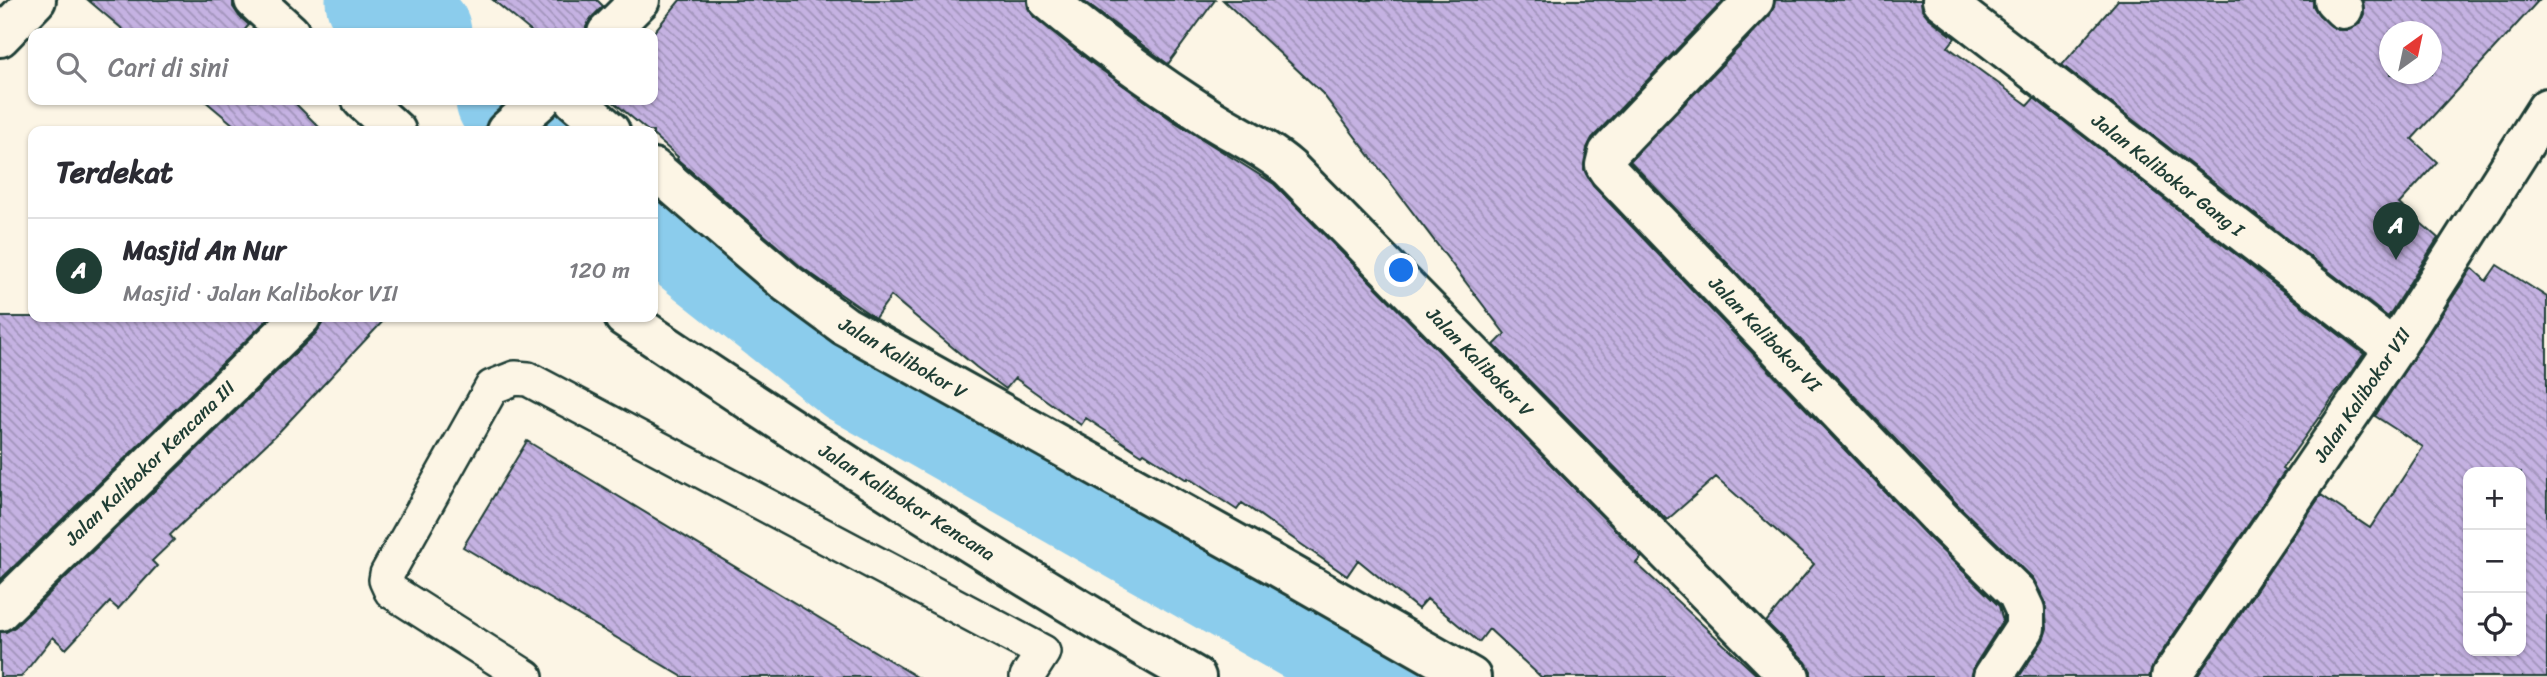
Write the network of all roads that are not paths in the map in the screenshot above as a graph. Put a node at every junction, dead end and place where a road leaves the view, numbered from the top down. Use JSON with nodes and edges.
{"nodes":[{"id":1,"x":36,"y":0,"type":"edge"},
{"id":2,"x":254,"y":0,"type":"edge"},
{"id":3,"x":639,"y":0,"type":"edge"},
{"id":4,"x":1048,"y":0,"type":"edge"},
{"id":5,"x":1754,"y":0,"type":"edge"},
{"id":6,"x":1942,"y":0,"type":"edge"},
{"id":7,"x":285,"y":28,"type":"edge"},
{"id":8,"x":612,"y":28,"type":"edge"},
{"id":9,"x":0,"y":37,"type":"edge"},
{"id":10,"x":367,"y":105,"type":"edge"},
{"id":11,"x":580,"y":105,"type":"edge"},
{"id":12,"x":2547,"y":108,"type":"edge"},
{"id":13,"x":391,"y":126,"type":"edge"},
{"id":14,"x":604,"y":126,"type":"edge"},
{"id":15,"x":658,"y":172,"type":"edge"},
{"id":16,"x":296,"y":322,"type":"edge"},
{"id":17,"x":631,"y":322,"type":"edge"},
{"id":18,"x":2393,"y":349,"type":"junction"},
{"id":19,"x":0,"y":611,"type":"edge"},
{"id":20,"x":526,"y":677,"type":"edge"},
{"id":21,"x":1027,"y":677,"type":"edge"},
{"id":22,"x":1196,"y":677,"type":"edge"},
{"id":23,"x":1471,"y":677,"type":"edge"},
{"id":24,"x":1790,"y":677,"type":"edge"},
{"id":25,"x":1993,"y":677,"type":"edge"},
{"id":26,"x":2171,"y":677,"type":"edge"}],
"edges":[{"from":1,"to":9,"type":"street"},
{"from":2,"to":7,"type":"street"},
{"from":3,"to":8,"type":"street"},
{"from":4,"to":24,"type":"street","name":"Jalan Kalibokor V"},
{"from":5,"to":25,"type":"street","name":"Jalan Kalibokor VI"},
{"from":6,"to":18,"type":"street","name":"Jalan Kalibokor Gang I"},
{"from":10,"to":13,"type":"street"},
{"from":11,"to":14,"type":"street"},
{"from":12,"to":18,"type":"street","name":"Jalan Kalibokor VII"},
{"from":15,"to":23,"type":"street","name":"Jalan Kalibokor V"},
{"from":16,"to":19,"type":"street","name":"Jalan Kalibokor Kencana III"},
{"from":17,"to":22,"type":"street","name":"Jalan Kalibokor Kencana"},
{"from":18,"to":26,"type":"street","name":"Jalan Kalibokor VII"},
{"from":20,"to":21,"type":"lane"}]}
